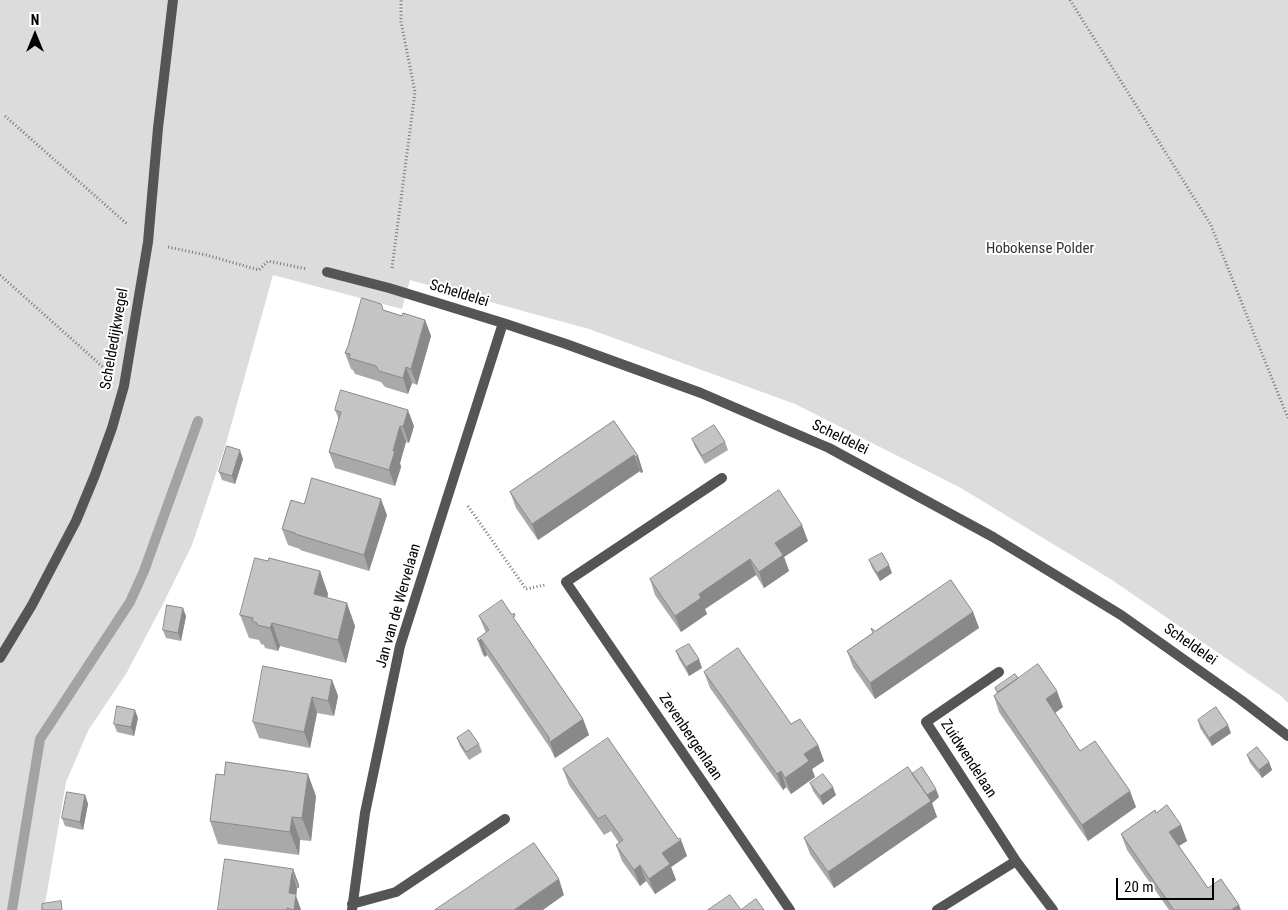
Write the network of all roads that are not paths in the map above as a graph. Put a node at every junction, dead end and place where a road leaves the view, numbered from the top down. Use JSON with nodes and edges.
{"nodes":[{"id":1,"x":173,"y":0,"type":"edge"},
{"id":2,"x":327,"y":272,"type":"road end"},
{"id":3,"x":503,"y":323,"type":"junction"},
{"id":4,"x":722,"y":478,"type":"dead end"},
{"id":5,"x":0,"y":658,"type":"edge"},
{"id":6,"x":999,"y":672,"type":"dead end"},
{"id":7,"x":1288,"y":736,"type":"edge"},
{"id":8,"x":505,"y":819,"type":"dead end"},
{"id":9,"x":1016,"y":861,"type":"junction"},
{"id":10,"x":352,"y":907,"type":"edge"},
{"id":11,"x":790,"y":910,"type":"edge"},
{"id":12,"x":937,"y":910,"type":"edge"},
{"id":13,"x":1054,"y":910,"type":"edge"}],
"edges":[{"from":1,"to":5,"type":"street","name":"Scheldedijkwegel"},
{"from":2,"to":3,"type":"street","name":"Scheldelei"},
{"from":3,"to":7,"type":"street","name":"Scheldelei"},
{"from":3,"to":10,"type":"street","name":"Jan van de Wervelaan"},
{"from":4,"to":11,"type":"street","name":"Zevenbergenlaan"},
{"from":6,"to":9,"type":"street","name":"Zuidwendelaan"},
{"from":8,"to":10,"type":"street","name":"Jan van de Wervelaan"},
{"from":9,"to":12,"type":"street"},
{"from":9,"to":13,"type":"street","name":"Zuidwendelaan"}]}
